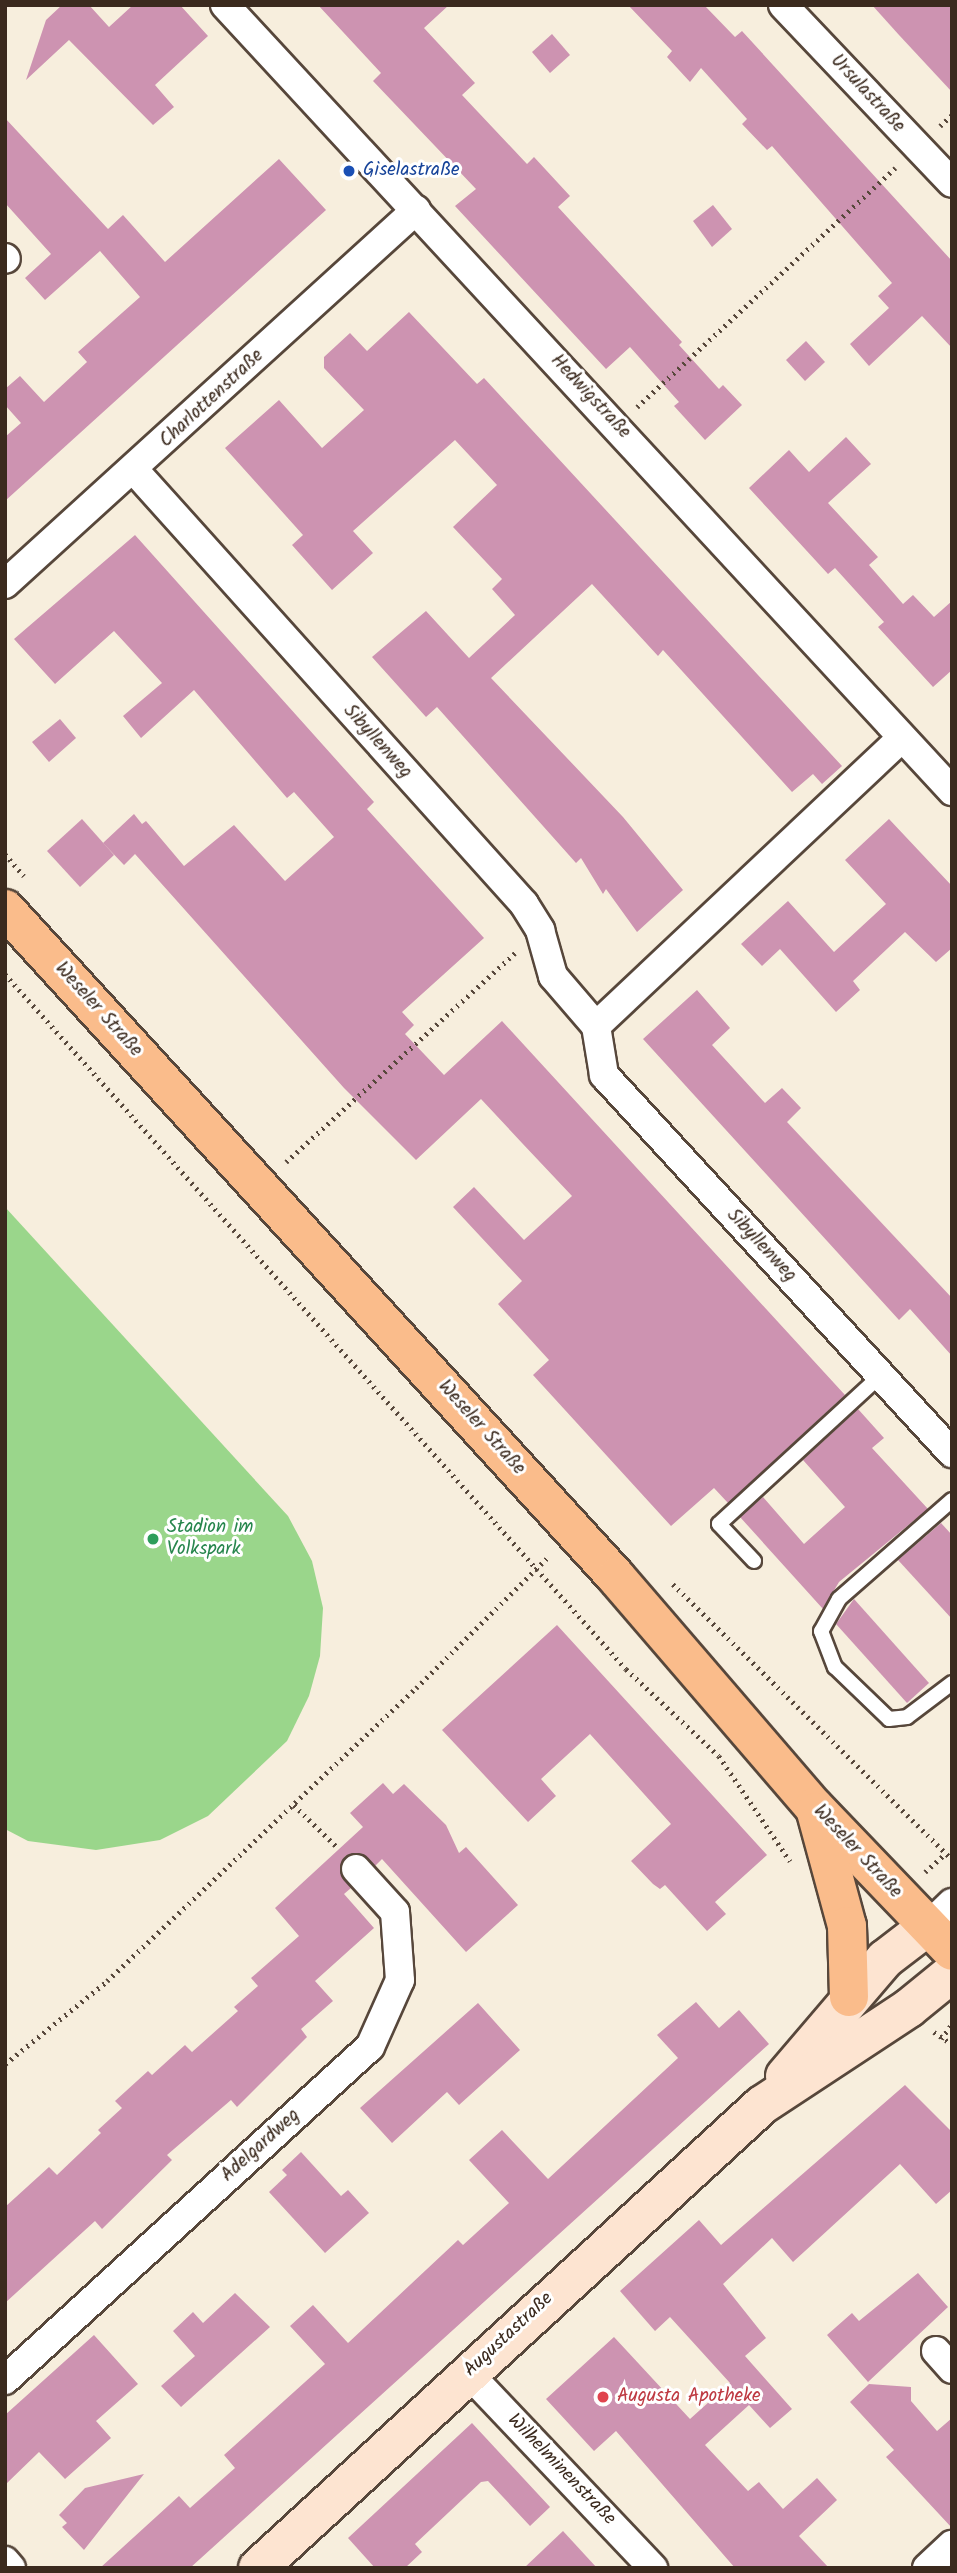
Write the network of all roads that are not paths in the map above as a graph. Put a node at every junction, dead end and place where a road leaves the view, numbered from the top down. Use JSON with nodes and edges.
{"nodes":[{"id":1,"x":225,"y":5,"type":"edge"},
{"id":2,"x":783,"y":5,"type":"edge"},
{"id":3,"x":952,"y":183,"type":"edge"},
{"id":4,"x":416,"y":210,"type":"junction"},
{"id":5,"x":135,"y":471,"type":"junction"},
{"id":6,"x":5,"y":584,"type":"edge"},
{"id":7,"x":902,"y":738,"type":"junction"},
{"id":8,"x":952,"y":791,"type":"edge"},
{"id":9,"x":5,"y":909,"type":"edge"},
{"id":10,"x":596,"y":1026,"type":"junction"},
{"id":11,"x":881,"y":1375,"type":"junction"},
{"id":12,"x":952,"y":1453,"type":"edge"},
{"id":13,"x":952,"y":1500,"type":"edge"},
{"id":14,"x":754,"y":1561,"type":"dead end"},
{"id":15,"x":952,"y":1683,"type":"edge"},
{"id":16,"x":814,"y":1807,"type":"junction"},
{"id":17,"x":356,"y":1869,"type":"road end"},
{"id":18,"x":944,"y":1927,"type":"edge"},
{"id":19,"x":952,"y":1973,"type":"edge"},
{"id":20,"x":849,"y":1997,"type":"junction"},
{"id":21,"x":762,"y":2105,"type":"junction"},
{"id":22,"x":468,"y":2373,"type":"junction"},
{"id":23,"x":5,"y":2380,"type":"edge"},
{"id":24,"x":952,"y":2545,"type":"edge"},
{"id":25,"x":5,"y":2561,"type":"edge"},
{"id":26,"x":11,"y":2568,"type":"edge"},
{"id":27,"x":258,"y":2568,"type":"edge"},
{"id":28,"x":653,"y":2568,"type":"edge"},
{"id":29,"x":926,"y":2568,"type":"edge"}],
"edges":[{"from":1,"to":4,"type":"street","name":"Hedwigstraße"},
{"from":2,"to":3,"type":"street","name":"Ursulastraße"},
{"from":4,"to":5,"type":"street","name":"Charlottenstraße"},
{"from":4,"to":7,"type":"street","name":"Hedwigstraße"},
{"from":5,"to":6,"type":"street","name":"Charlottenstraße"},
{"from":5,"to":10,"type":"street","name":"Sibyllenweg"},
{"from":7,"to":8,"type":"street","name":"Hedwigstraße"},
{"from":7,"to":10,"type":"street"},
{"from":9,"to":16,"type":"main road","name":"Weseler Straße"},
{"from":10,"to":11,"type":"street","name":"Sibyllenweg"},
{"from":11,"to":12,"type":"street","name":"Sibyllenweg"},
{"from":11,"to":14,"type":"lane"},
{"from":13,"to":15,"type":"lane"},
{"from":16,"to":18,"type":"main road","name":"Weseler Straße"},
{"from":16,"to":20,"type":"main road"},
{"from":17,"to":23,"type":"street","name":"Adelgardweg"},
{"from":18,"to":20,"type":"main road","name":"Augustastraße"},
{"from":19,"to":21,"type":"main road","name":"Augustastraße"},
{"from":20,"to":21,"type":"main road","name":"Augustastraße"},
{"from":21,"to":22,"type":"main road","name":"Augustastraße"},
{"from":22,"to":27,"type":"main road","name":"Augustastraße"},
{"from":22,"to":28,"type":"street","name":"Wilhelminenstraße"},
{"from":24,"to":29,"type":"street"},
{"from":25,"to":26,"type":"street"}]}
